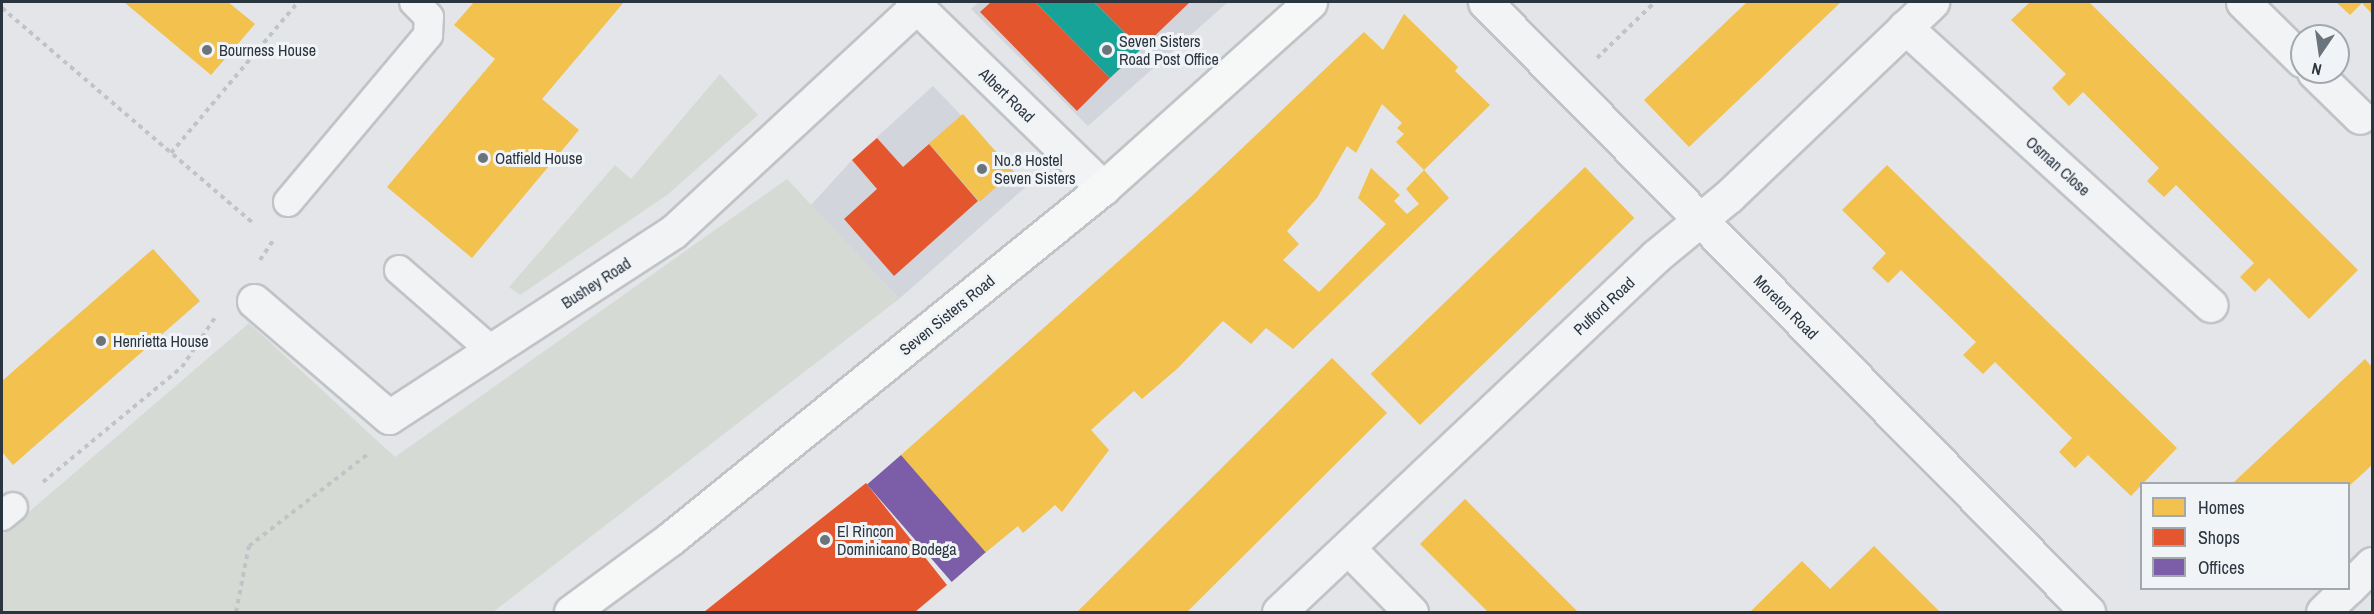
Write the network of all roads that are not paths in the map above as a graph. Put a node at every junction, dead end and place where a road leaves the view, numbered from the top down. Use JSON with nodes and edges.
{"nodes":[{"id":1,"x":414,"y":2,"type":"edge"},
{"id":2,"x":1310,"y":2,"type":"edge"},
{"id":3,"x":1485,"y":2,"type":"edge"},
{"id":4,"x":1932,"y":2,"type":"edge"},
{"id":5,"x":2243,"y":2,"type":"edge"},
{"id":6,"x":914,"y":4,"type":"edge"},
{"id":7,"x":1905,"y":27,"type":"junction"},
{"id":8,"x":2290,"y":48,"type":"edge"},
{"id":9,"x":2326,"y":84,"type":"edge"},
{"id":10,"x":2360,"y":117,"type":"dead end"},
{"id":11,"x":1103,"y":188,"type":"junction"},
{"id":12,"x":288,"y":202,"type":"dead end"},
{"id":13,"x":1700,"y":220,"type":"junction"},
{"id":14,"x":399,"y":270,"type":"dead end"},
{"id":15,"x":254,"y":285,"type":"road end"},
{"id":16,"x":2210,"y":305,"type":"dead end"},
{"id":17,"x":492,"y":351,"type":"junction"},
{"id":18,"x":1348,"y":548,"type":"junction"},
{"id":19,"x":2373,"y":564,"type":"edge"},
{"id":20,"x":2350,"y":586,"type":"edge"},
{"id":21,"x":2346,"y":590,"type":"edge"},
{"id":22,"x":571,"y":612,"type":"edge"},
{"id":23,"x":1279,"y":612,"type":"edge"},
{"id":24,"x":1411,"y":612,"type":"edge"},
{"id":25,"x":2088,"y":612,"type":"edge"},
{"id":26,"x":2323,"y":612,"type":"edge"}],
"edges":[{"from":1,"to":12,"type":"lane"},
{"from":2,"to":11,"type":"highway","name":"Seven Sisters Road"},
{"from":3,"to":13,"type":"street","name":"Moreton Road"},
{"from":4,"to":7,"type":"street","name":"Pulford Road"},
{"from":5,"to":8,"type":"street"},
{"from":6,"to":11,"type":"street","name":"Albert Road"},
{"from":6,"to":17,"type":"street","name":"Bushey Road"},
{"from":7,"to":13,"type":"street","name":"Pulford Road"},
{"from":7,"to":16,"type":"street","name":"Osman Close"},
{"from":9,"to":10,"type":"street"},
{"from":11,"to":22,"type":"highway","name":"Seven Sisters Road"},
{"from":13,"to":18,"type":"street","name":"Pulford Road"},
{"from":13,"to":25,"type":"street","name":"Moreton Road"},
{"from":14,"to":17,"type":"lane"},
{"from":15,"to":17,"type":"street","name":"Bushey Road"},
{"from":18,"to":23,"type":"street","name":"Pulford Road"},
{"from":18,"to":24,"type":"street"},
{"from":19,"to":20,"type":"street"},
{"from":21,"to":26,"type":"street"}]}
